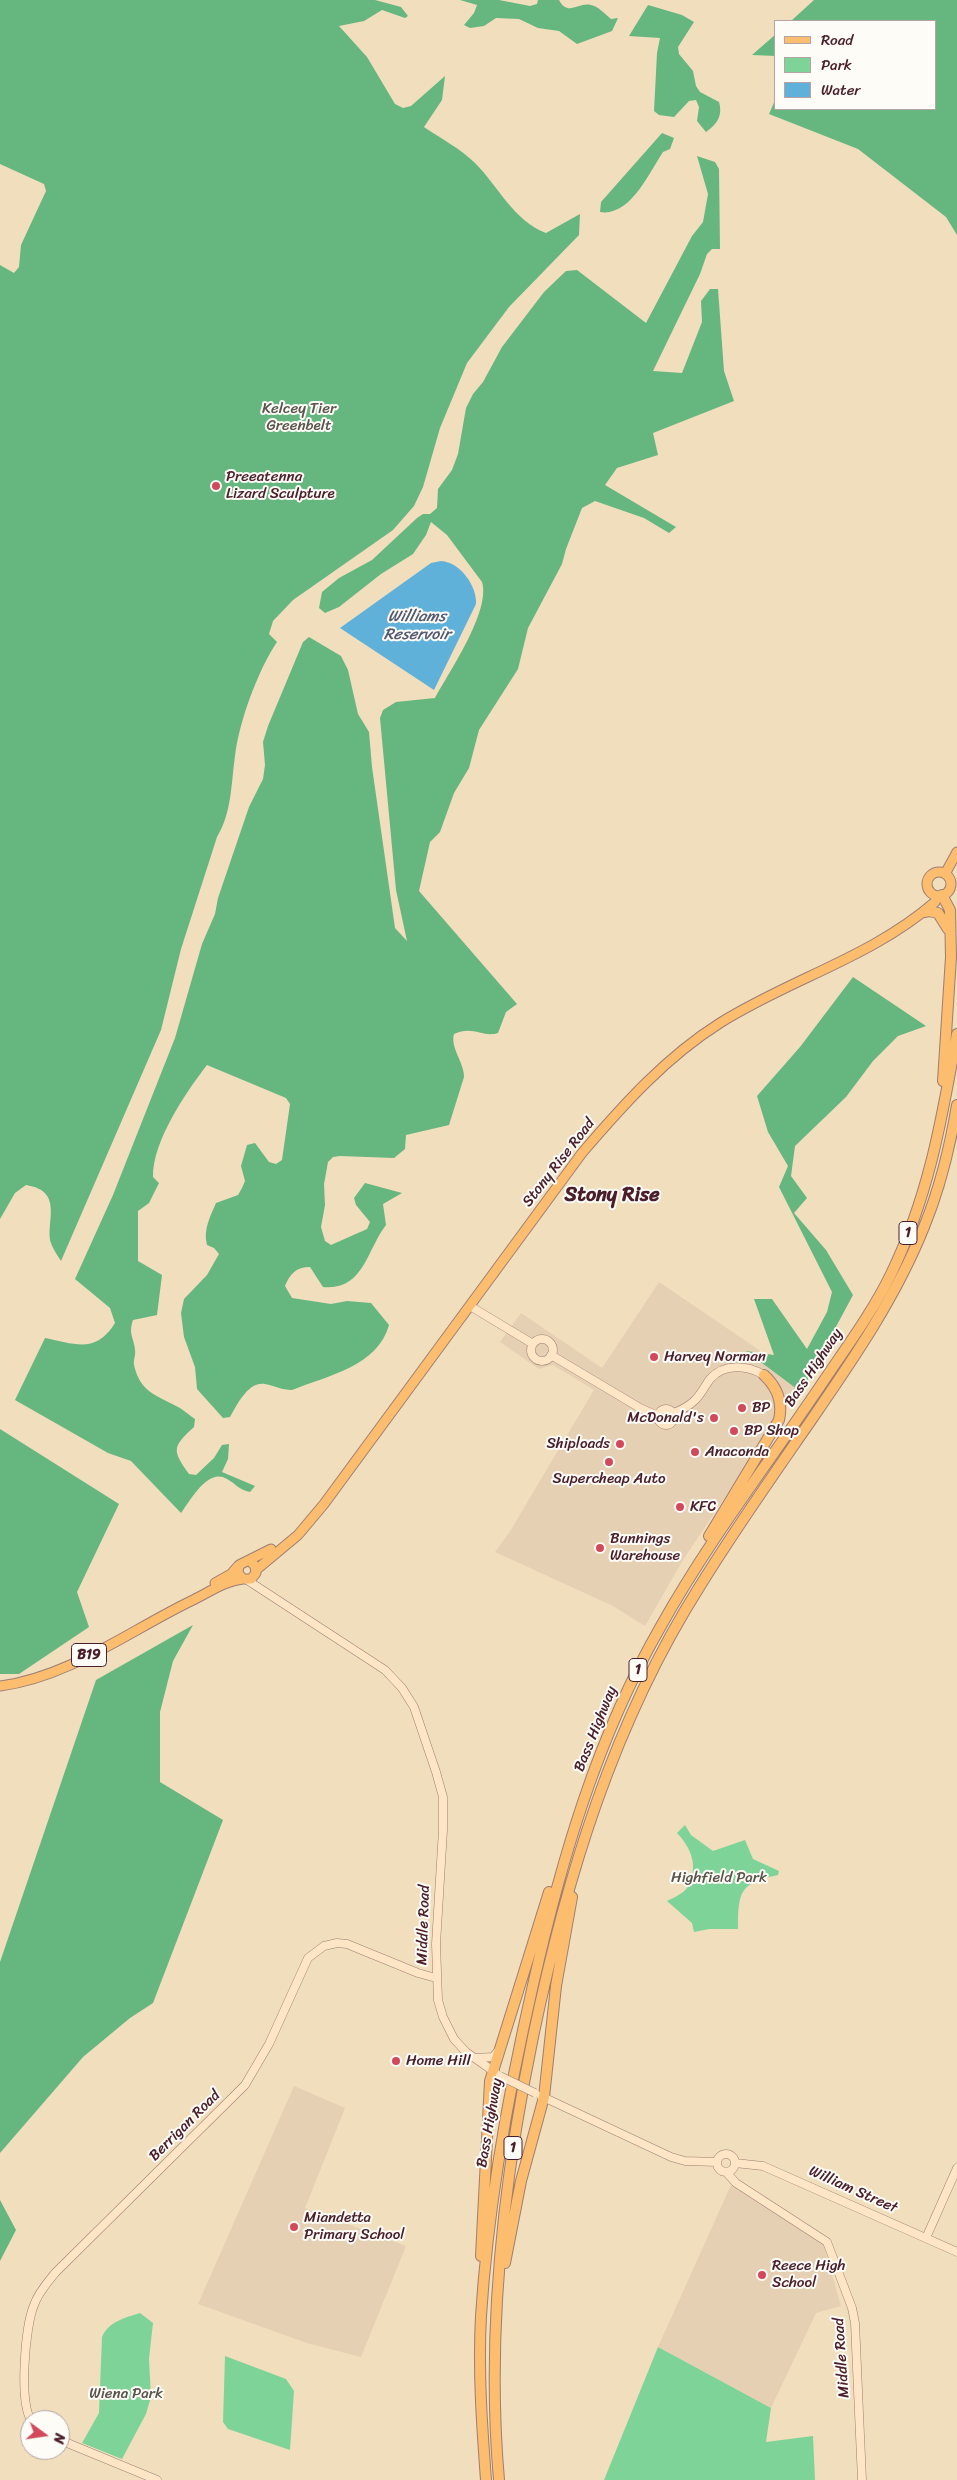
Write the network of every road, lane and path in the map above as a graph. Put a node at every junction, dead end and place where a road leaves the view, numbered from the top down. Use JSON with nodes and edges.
{"nodes":[{"id":1,"x":957,"y":852,"type":"edge"},
{"id":2,"x":944,"y":874,"type":"junction"},
{"id":3,"x":929,"y":890,"type":"junction"},
{"id":4,"x":940,"y":895,"type":"junction"},
{"id":5,"x":920,"y":914,"type":"junction"},
{"id":6,"x":950,"y":932,"type":"junction"},
{"id":7,"x":957,"y":1034,"type":"edge"},
{"id":8,"x":957,"y":1105,"type":"edge"},
{"id":9,"x":936,"y":1150,"type":"junction"},
{"id":10,"x":470,"y":1306,"type":"junction"},
{"id":11,"x":533,"y":1344,"type":"junction"},
{"id":12,"x":552,"y":1355,"type":"junction"},
{"id":13,"x":764,"y":1375,"type":"joint"},
{"id":14,"x":674,"y":1413,"type":"junction"},
{"id":15,"x":658,"y":1416,"type":"junction"},
{"id":16,"x":309,"y":1522,"type":"junction"},
{"id":17,"x":250,"y":1561,"type":"junction"},
{"id":18,"x":239,"y":1565,"type":"junction"},
{"id":19,"x":256,"y":1572,"type":"junction"},
{"id":20,"x":245,"y":1579,"type":"junction"},
{"id":21,"x":687,"y":1582,"type":"junction"},
{"id":22,"x":267,"y":1592,"type":"junction"},
{"id":23,"x":172,"y":1609,"type":"junction"},
{"id":24,"x":0,"y":1686,"type":"edge"},
{"id":25,"x":594,"y":1770,"type":"junction"},
{"id":26,"x":588,"y":1824,"type":"junction"},
{"id":27,"x":436,"y":1978,"type":"junction"},
{"id":28,"x":501,"y":2048,"type":"junction"},
{"id":29,"x":473,"y":2058,"type":"junction"},
{"id":30,"x":496,"y":2073,"type":"junction"},
{"id":31,"x":540,"y":2095,"type":"junction"},
{"id":32,"x":558,"y":2104,"type":"junction"},
{"id":33,"x":539,"y":2113,"type":"junction"},
{"id":34,"x":718,"y":2162,"type":"junction"},
{"id":35,"x":735,"y":2163,"type":"junction"},
{"id":36,"x":957,"y":2168,"type":"edge"},
{"id":37,"x":726,"y":2172,"type":"junction"},
{"id":38,"x":926,"y":2238,"type":"junction"},
{"id":39,"x":957,"y":2252,"type":"edge"},
{"id":40,"x":481,"y":2319,"type":"junction"},
{"id":41,"x":495,"y":2326,"type":"junction"},
{"id":42,"x":27,"y":2410,"type":"edge"},
{"id":43,"x":70,"y":2444,"type":"edge"},
{"id":44,"x":157,"y":2480,"type":"edge"},
{"id":45,"x":486,"y":2480,"type":"edge"},
{"id":46,"x":499,"y":2480,"type":"edge"},
{"id":47,"x":862,"y":2480,"type":"edge"}],
"edges":[{"from":1,"to":2,"type":"main road","number":"B19"},
{"from":2,"to":3,"type":"main road","number":"B19"},
{"from":2,"to":4,"type":"main road","number":"B19"},
{"from":3,"to":4,"type":"main road"},
{"from":3,"to":5,"type":"main road","name":"Stony Rise Road","number":"B19"},
{"from":4,"to":5,"type":"main road","name":"Stony Rise Road","number":"B19"},
{"from":4,"to":6,"type":"highway"},
{"from":5,"to":6,"type":"highway"},
{"from":5,"to":10,"type":"main road","name":"Stony Rise Road","number":"B19"},
{"from":6,"to":9,"type":"highway"},
{"from":7,"to":9,"type":"highway","name":"Bass Highway","number":"1"},
{"from":8,"to":26,"type":"highway","name":"Bass Highway","number":"1"},
{"from":9,"to":21,"type":"highway","name":"Bass Highway","number":"1"},
{"from":10,"to":11,"type":"street"},
{"from":10,"to":16,"type":"main road","name":"Stony Rise Road","number":"B19"},
{"from":11,"to":12,"type":"street"},
{"from":11,"to":12,"type":"street"},
{"from":12,"to":15,"type":"street"},
{"from":13,"to":14,"type":"street"},
{"from":13,"to":21,"type":"highway"},
{"from":14,"to":15,"type":"street"},
{"from":14,"to":15,"type":"street"},
{"from":16,"to":17,"type":"main road","name":"Stony Rise Road","number":"B19"},
{"from":16,"to":19,"type":"main road","name":"Stony Rise Road","number":"B19"},
{"from":17,"to":18,"type":"main road","number":"B19"},
{"from":17,"to":19,"type":"main road"},
{"from":18,"to":20,"type":"main road"},
{"from":18,"to":23,"type":"main road","number":"B19"},
{"from":19,"to":20,"type":"main road","number":"B19"},
{"from":19,"to":22,"type":"street","name":"Middle Road"},
{"from":20,"to":22,"type":"street","name":"Middle Road"},
{"from":20,"to":23,"type":"main road","number":"B19"},
{"from":21,"to":25,"type":"highway","name":"Bass Highway","number":"1"},
{"from":22,"to":27,"type":"street","name":"Middle Road"},
{"from":23,"to":24,"type":"main road","number":"B19"},
{"from":25,"to":28,"type":"highway"},
{"from":25,"to":40,"type":"highway","name":"Bass Highway","number":"1"},
{"from":26,"to":31,"type":"highway"},
{"from":26,"to":41,"type":"highway","name":"Bass Highway","number":"1"},
{"from":27,"to":29,"type":"street","name":"Middle Road"},
{"from":27,"to":42,"type":"street","name":"Berrigan Road"},
{"from":28,"to":29,"type":"street"},
{"from":28,"to":30,"type":"highway"},
{"from":29,"to":30,"type":"street","name":"Middle Road"},
{"from":30,"to":31,"type":"street","name":"Middle Road","bridge":true},
{"from":30,"to":40,"type":"highway"},
{"from":31,"to":32,"type":"street","name":"Middle Road"},
{"from":31,"to":33,"type":"highway"},
{"from":32,"to":33,"type":"street"},
{"from":32,"to":34,"type":"street","name":"Middle Road"},
{"from":33,"to":41,"type":"highway"},
{"from":34,"to":35,"type":"street"},
{"from":34,"to":37,"type":"street"},
{"from":35,"to":37,"type":"street"},
{"from":35,"to":38,"type":"street","name":"William Street"},
{"from":36,"to":38,"type":"street"},
{"from":37,"to":47,"type":"street","name":"Middle Road"},
{"from":38,"to":39,"type":"street","name":"William Street"},
{"from":40,"to":45,"type":"highway","name":"Bass Highway","number":"1"},
{"from":41,"to":46,"type":"highway","name":"Bass Highway","number":"1"},
{"from":43,"to":44,"type":"street"}]}
